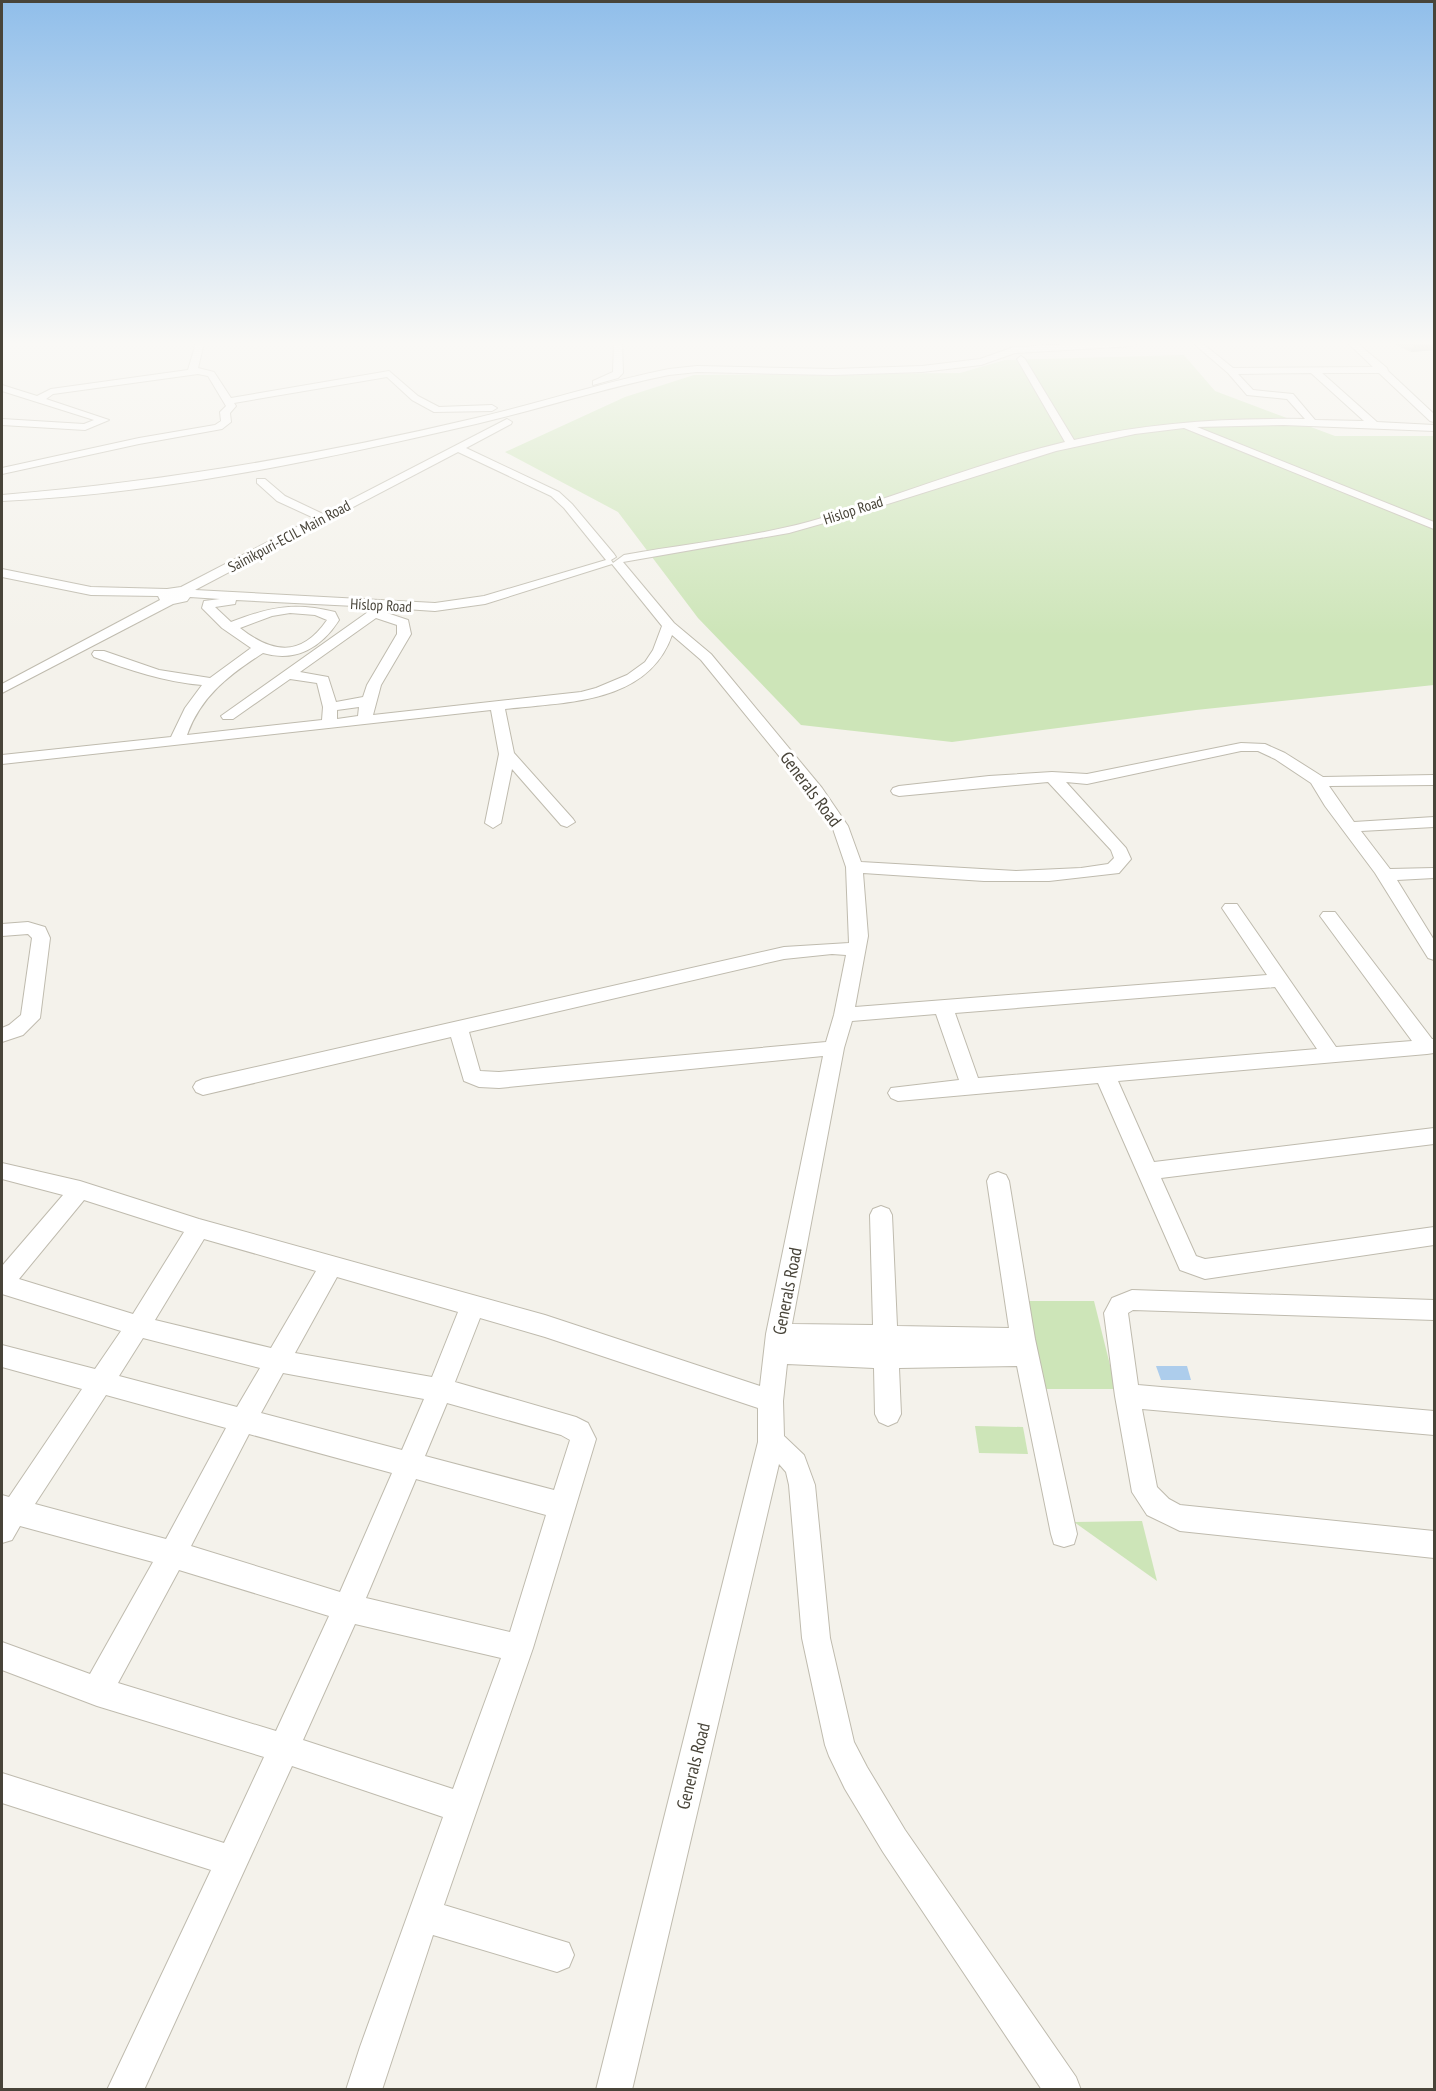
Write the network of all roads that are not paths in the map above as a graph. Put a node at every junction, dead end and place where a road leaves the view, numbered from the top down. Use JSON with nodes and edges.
{"nodes":[{"id":1,"x":139,"y":441,"type":"edge"},
{"id":2,"x":384,"y":441,"type":"edge"},
{"id":3,"x":472,"y":441,"type":"edge"},
{"id":4,"x":1079,"y":441,"type":"edge"},
{"id":5,"x":1220,"y":441,"type":"edge"},
{"id":6,"x":1070,"y":442,"type":"joint"},
{"id":7,"x":458,"y":448,"type":"junction"},
{"id":8,"x":2,"y":471,"type":"edge"},
{"id":9,"x":261,"y":481,"type":"dead end"},
{"id":10,"x":2,"y":498,"type":"edge"},
{"id":11,"x":323,"y":518,"type":"junction"},
{"id":12,"x":1434,"y":526,"type":"edge"},
{"id":13,"x":615,"y":561,"type":"junction"},
{"id":14,"x":2,"y":573,"type":"edge"},
{"id":15,"x":184,"y":594,"type":"junction"},
{"id":16,"x":167,"y":597,"type":"junction"},
{"id":17,"x":276,"y":598,"type":"junction"},
{"id":18,"x":380,"y":610,"type":"junction"},
{"id":19,"x":669,"y":626,"type":"junction"},
{"id":20,"x":230,"y":627,"type":"junction"},
{"id":21,"x":261,"y":648,"type":"junction"},
{"id":22,"x":99,"y":654,"type":"dead end"},
{"id":23,"x":288,"y":674,"type":"junction"},
{"id":24,"x":212,"y":682,"type":"junction"},
{"id":25,"x":2,"y":689,"type":"edge"},
{"id":26,"x":368,"y":701,"type":"junction"},
{"id":27,"x":330,"y":707,"type":"junction"},
{"id":28,"x":498,"y":707,"type":"junction"},
{"id":29,"x":228,"y":716,"type":"dead end"},
{"id":30,"x":365,"y":721,"type":"junction"},
{"id":31,"x":329,"y":725,"type":"junction"},
{"id":32,"x":178,"y":739,"type":"junction"},
{"id":33,"x":507,"y":754,"type":"junction"},
{"id":34,"x":2,"y":760,"type":"edge"},
{"id":35,"x":1052,"y":777,"type":"junction"},
{"id":36,"x":1434,"y":780,"type":"edge"},
{"id":37,"x":1318,"y":782,"type":"junction"},
{"id":38,"x":899,"y":791,"type":"dead end"},
{"id":39,"x":567,"y":822,"type":"dead end"},
{"id":40,"x":1434,"y":822,"type":"edge"},
{"id":41,"x":493,"y":823,"type":"dead end"},
{"id":42,"x":1348,"y":827,"type":"junction"},
{"id":43,"x":854,"y":867,"type":"junction"},
{"id":44,"x":1434,"y":873,"type":"edge"},
{"id":45,"x":1385,"y":874,"type":"junction"},
{"id":46,"x":1231,"y":908,"type":"dead end"},
{"id":47,"x":1329,"y":916,"type":"dead end"},
{"id":48,"x":1425,"y":925,"type":"edge"},
{"id":49,"x":2,"y":930,"type":"edge"},
{"id":50,"x":857,"y":949,"type":"junction"},
{"id":51,"x":1434,"y":954,"type":"edge"},
{"id":52,"x":1279,"y":980,"type":"junction"},
{"id":53,"x":943,"y":1007,"type":"junction"},
{"id":54,"x":844,"y":1015,"type":"junction"},
{"id":55,"x":458,"y":1028,"type":"junction"},
{"id":56,"x":2,"y":1035,"type":"edge"},
{"id":57,"x":1430,"y":1046,"type":"edge"},
{"id":58,"x":834,"y":1048,"type":"junction"},
{"id":59,"x":1331,"y":1055,"type":"junction"},
{"id":60,"x":1105,"y":1075,"type":"junction"},
{"id":61,"x":203,"y":1087,"type":"dead end"},
{"id":62,"x":971,"y":1087,"type":"junction"},
{"id":63,"x":898,"y":1093,"type":"dead end"},
{"id":64,"x":1434,"y":1136,"type":"edge"},
{"id":65,"x":2,"y":1171,"type":"edge"},
{"id":66,"x":1147,"y":1171,"type":"junction"},
{"id":67,"x":998,"y":1181,"type":"dead end"},
{"id":68,"x":80,"y":1190,"type":"junction"},
{"id":69,"x":881,"y":1215,"type":"dead end"},
{"id":70,"x":199,"y":1228,"type":"junction"},
{"id":71,"x":1434,"y":1236,"type":"edge"},
{"id":72,"x":332,"y":1266,"type":"junction"},
{"id":73,"x":2,"y":1283,"type":"edge"},
{"id":74,"x":472,"y":1306,"type":"junction"},
{"id":75,"x":1434,"y":1310,"type":"edge"},
{"id":76,"x":138,"y":1326,"type":"junction"},
{"id":77,"x":777,"y":1344,"type":"junction"},
{"id":78,"x":886,"y":1346,"type":"junction"},
{"id":79,"x":1024,"y":1347,"type":"junction"},
{"id":80,"x":2,"y":1356,"type":"edge"},
{"id":81,"x":277,"y":1360,"type":"junction"},
{"id":82,"x":99,"y":1382,"type":"junction"},
{"id":83,"x":440,"y":1390,"type":"junction"},
{"id":84,"x":1127,"y":1396,"type":"junction"},
{"id":85,"x":771,"y":1401,"type":"junction"},
{"id":86,"x":888,"y":1414,"type":"dead end"},
{"id":87,"x":243,"y":1421,"type":"junction"},
{"id":88,"x":1434,"y":1423,"type":"edge"},
{"id":89,"x":771,"y":1442,"type":"junction"},
{"id":90,"x":410,"y":1465,"type":"junction"},
{"id":91,"x":563,"y":1506,"type":"junction"},
{"id":92,"x":5,"y":1516,"type":"edge"},
{"id":93,"x":1064,"y":1534,"type":"dead end"},
{"id":94,"x":1434,"y":1545,"type":"edge"},
{"id":95,"x":173,"y":1554,"type":"junction"},
{"id":96,"x":347,"y":1608,"type":"junction"},
{"id":97,"x":519,"y":1648,"type":"junction"},
{"id":98,"x":2,"y":1656,"type":"edge"},
{"id":99,"x":97,"y":1691,"type":"junction"},
{"id":100,"x":283,"y":1748,"type":"junction"},
{"id":101,"x":2,"y":1788,"type":"edge"},
{"id":102,"x":462,"y":1808,"type":"junction"},
{"id":103,"x":231,"y":1861,"type":"junction"},
{"id":104,"x":424,"y":1916,"type":"junction"},
{"id":105,"x":557,"y":1955,"type":"dead end"},
{"id":106,"x":124,"y":2090,"type":"edge"},
{"id":107,"x":364,"y":2090,"type":"edge"},
{"id":108,"x":614,"y":2090,"type":"edge"},
{"id":109,"x":1063,"y":2090,"type":"edge"}],
"edges":[{"from":1,"to":8,"type":"street"},
{"from":2,"to":10,"type":"street"},
{"from":3,"to":7,"type":"street","name":"Sainikpuri-ECIL Main Road"},
{"from":4,"to":6,"type":"street","name":"Hislop Road"},
{"from":5,"to":12,"type":"street"},
{"from":6,"to":13,"type":"street","name":"Hislop Road"},
{"from":7,"to":11,"type":"street","name":"Sainikpuri-ECIL Main Road"},
{"from":7,"to":13,"type":"street","name":"Generals Road"},
{"from":9,"to":11,"type":"street"},
{"from":11,"to":15,"type":"street","name":"Sainikpuri-ECIL Main Road"},
{"from":13,"to":18,"type":"street","name":"Hislop Road"},
{"from":13,"to":19,"type":"street","name":"Generals Road"},
{"from":14,"to":16,"type":"street","name":"Hislop Road"},
{"from":15,"to":16,"type":"street","name":"Hislop Road"},
{"from":15,"to":17,"type":"street","name":"Hislop Road"},
{"from":16,"to":25,"type":"street"},
{"from":17,"to":18,"type":"street","name":"Hislop Road"},
{"from":17,"to":20,"type":"street"},
{"from":18,"to":23,"type":"street"},
{"from":18,"to":26,"type":"street"},
{"from":19,"to":28,"type":"street"},
{"from":19,"to":43,"type":"street","name":"Generals Road"},
{"from":20,"to":21,"type":"street"},
{"from":20,"to":21,"type":"street"},
{"from":21,"to":24,"type":"street"},
{"from":22,"to":24,"type":"street"},
{"from":23,"to":27,"type":"street"},
{"from":23,"to":29,"type":"street"},
{"from":24,"to":32,"type":"street"},
{"from":26,"to":27,"type":"street"},
{"from":26,"to":30,"type":"street"},
{"from":27,"to":31,"type":"street"},
{"from":28,"to":30,"type":"street"},
{"from":28,"to":33,"type":"street"},
{"from":30,"to":31,"type":"street"},
{"from":31,"to":32,"type":"street"},
{"from":32,"to":34,"type":"street"},
{"from":33,"to":39,"type":"street"},
{"from":33,"to":41,"type":"street"},
{"from":35,"to":37,"type":"street"},
{"from":35,"to":38,"type":"street"},
{"from":35,"to":43,"type":"street"},
{"from":36,"to":37,"type":"street"},
{"from":37,"to":42,"type":"street"},
{"from":40,"to":42,"type":"street"},
{"from":42,"to":45,"type":"street"},
{"from":43,"to":50,"type":"street","name":"Generals Road"},
{"from":44,"to":45,"type":"street"},
{"from":45,"to":48,"type":"street"},
{"from":46,"to":52,"type":"street"},
{"from":47,"to":57,"type":"street"},
{"from":48,"to":51,"type":"street"},
{"from":49,"to":56,"type":"street"},
{"from":50,"to":54,"type":"street","name":"Generals Road"},
{"from":50,"to":55,"type":"street"},
{"from":52,"to":53,"type":"street"},
{"from":52,"to":59,"type":"street"},
{"from":53,"to":54,"type":"street"},
{"from":53,"to":62,"type":"street"},
{"from":54,"to":58,"type":"street","name":"Generals Road"},
{"from":55,"to":58,"type":"street"},
{"from":55,"to":61,"type":"street"},
{"from":57,"to":59,"type":"street"},
{"from":58,"to":77,"type":"street","name":"Generals Road"},
{"from":59,"to":60,"type":"street"},
{"from":60,"to":62,"type":"street"},
{"from":60,"to":66,"type":"street"},
{"from":62,"to":63,"type":"street"},
{"from":64,"to":66,"type":"street"},
{"from":65,"to":68,"type":"street"},
{"from":66,"to":71,"type":"street"},
{"from":67,"to":79,"type":"street"},
{"from":68,"to":70,"type":"street"},
{"from":68,"to":73,"type":"street"},
{"from":69,"to":78,"type":"street"},
{"from":70,"to":72,"type":"street"},
{"from":70,"to":76,"type":"street"},
{"from":72,"to":74,"type":"street"},
{"from":72,"to":81,"type":"street"},
{"from":73,"to":76,"type":"street"},
{"from":74,"to":83,"type":"street"},
{"from":74,"to":85,"type":"street"},
{"from":75,"to":84,"type":"street"},
{"from":76,"to":81,"type":"street"},
{"from":76,"to":82,"type":"street"},
{"from":77,"to":78,"type":"street"},
{"from":77,"to":85,"type":"street","name":"Generals Road"},
{"from":78,"to":79,"type":"street"},
{"from":78,"to":86,"type":"street"},
{"from":79,"to":93,"type":"street"},
{"from":80,"to":82,"type":"street"},
{"from":81,"to":83,"type":"street"},
{"from":81,"to":87,"type":"street"},
{"from":82,"to":87,"type":"street"},
{"from":82,"to":92,"type":"street"},
{"from":83,"to":90,"type":"street"},
{"from":83,"to":91,"type":"street"},
{"from":84,"to":88,"type":"street"},
{"from":84,"to":94,"type":"street"},
{"from":85,"to":89,"type":"street","name":"Generals Road"},
{"from":87,"to":90,"type":"street"},
{"from":87,"to":95,"type":"street"},
{"from":89,"to":108,"type":"street","name":"Generals Road"},
{"from":89,"to":109,"type":"street"},
{"from":90,"to":91,"type":"street"},
{"from":90,"to":96,"type":"street"},
{"from":91,"to":97,"type":"street"},
{"from":92,"to":95,"type":"street"},
{"from":95,"to":96,"type":"street"},
{"from":95,"to":99,"type":"street"},
{"from":96,"to":97,"type":"street"},
{"from":96,"to":100,"type":"street"},
{"from":97,"to":102,"type":"street"},
{"from":98,"to":99,"type":"street"},
{"from":99,"to":100,"type":"street"},
{"from":100,"to":102,"type":"street"},
{"from":100,"to":103,"type":"street"},
{"from":101,"to":103,"type":"street"},
{"from":102,"to":104,"type":"street"},
{"from":103,"to":106,"type":"street"},
{"from":104,"to":105,"type":"street"},
{"from":104,"to":107,"type":"street"}]}
